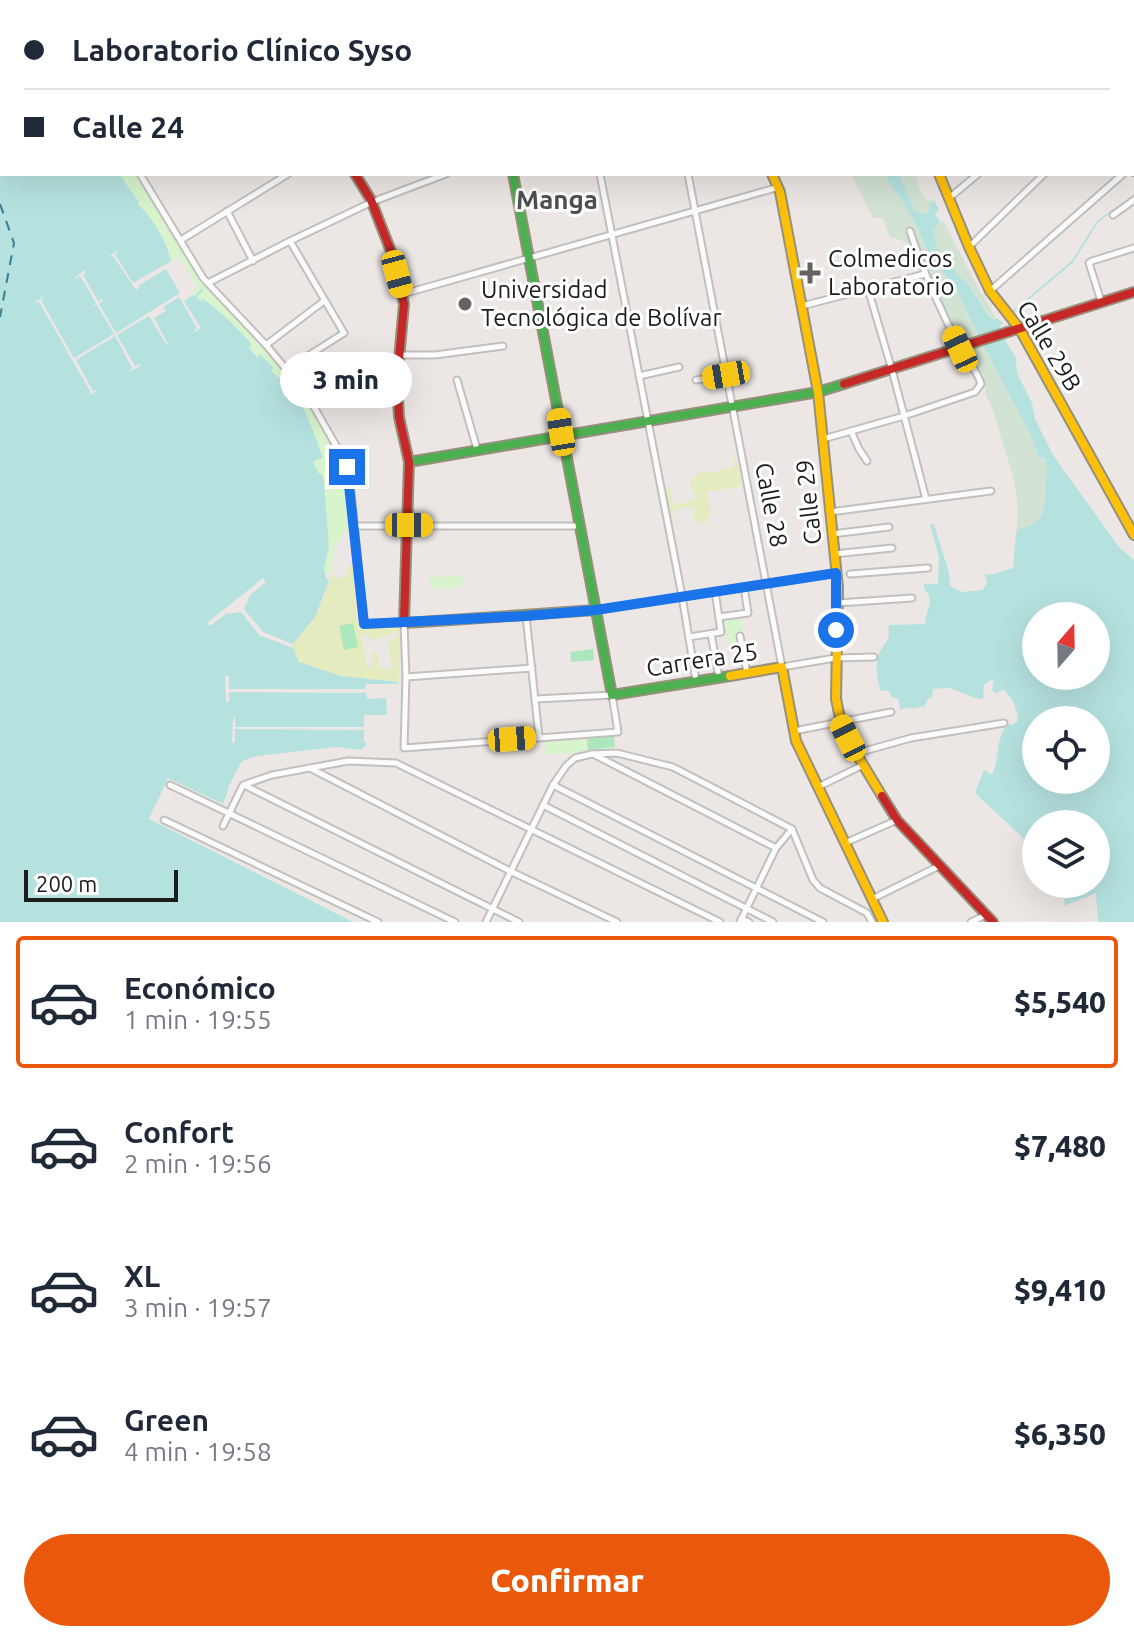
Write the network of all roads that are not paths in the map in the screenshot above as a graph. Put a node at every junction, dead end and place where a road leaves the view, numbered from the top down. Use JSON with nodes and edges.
{"nodes":[{"id":1,"x":141,"y":176,"type":"edge"},
{"id":2,"x":285,"y":176,"type":"edge"},
{"id":3,"x":356,"y":176,"type":"edge"},
{"id":4,"x":441,"y":176,"type":"edge"},
{"id":5,"x":513,"y":176,"type":"edge"},
{"id":6,"x":600,"y":176,"type":"edge"},
{"id":7,"x":688,"y":176,"type":"edge"},
{"id":8,"x":773,"y":176,"type":"edge"},
{"id":9,"x":940,"y":176,"type":"edge"},
{"id":10,"x":976,"y":176,"type":"edge"},
{"id":11,"x":1042,"y":176,"type":"edge"},
{"id":12,"x":1121,"y":176,"type":"edge"},
{"id":13,"x":779,"y":187,"type":"junction"},
{"id":14,"x":948,"y":199,"type":"junction"},
{"id":15,"x":1134,"y":200,"type":"edge"},
{"id":16,"x":372,"y":202,"type":"junction"},
{"id":17,"x":227,"y":211,"type":"junction"},
{"id":18,"x":695,"y":211,"type":"junction"},
{"id":19,"x":1113,"y":215,"type":"dead end"},
{"id":20,"x":910,"y":231,"type":"dead end"},
{"id":21,"x":612,"y":234,"type":"junction"},
{"id":22,"x":181,"y":240,"type":"junction"},
{"id":23,"x":290,"y":241,"type":"junction"},
{"id":24,"x":969,"y":247,"type":"junction"},
{"id":25,"x":1134,"y":248,"type":"edge"},
{"id":26,"x":529,"y":258,"type":"junction"},
{"id":27,"x":253,"y":261,"type":"junction"},
{"id":28,"x":925,"y":274,"type":"junction"},
{"id":29,"x":208,"y":283,"type":"junction"},
{"id":30,"x":868,"y":289,"type":"junction"},
{"id":31,"x":990,"y":291,"type":"junction"},
{"id":32,"x":1134,"y":292,"type":"edge"},
{"id":33,"x":403,"y":294,"type":"junction"},
{"id":34,"x":324,"y":301,"type":"junction"},
{"id":35,"x":1101,"y":301,"type":"junction"},
{"id":36,"x":802,"y":306,"type":"junction"},
{"id":37,"x":1014,"y":330,"type":"junction"},
{"id":38,"x":266,"y":345,"type":"junction"},
{"id":39,"x":503,"y":346,"type":"dead end"},
{"id":40,"x":962,"y":348,"type":"junction"},
{"id":41,"x":400,"y":355,"type":"junction"},
{"id":42,"x":679,"y":367,"type":"dead end"},
{"id":43,"x":287,"y":369,"type":"junction"},
{"id":44,"x":892,"y":370,"type":"junction"},
{"id":45,"x":726,"y":375,"type":"junction"},
{"id":46,"x":639,"y":376,"type":"junction"},
{"id":47,"x":457,"y":380,"type":"dead end"},
{"id":48,"x":696,"y":380,"type":"dead end"},
{"id":49,"x":818,"y":392,"type":"junction"},
{"id":50,"x":732,"y":407,"type":"junction"},
{"id":51,"x":904,"y":416,"type":"junction"},
{"id":52,"x":648,"y":421,"type":"junction"},
{"id":53,"x":851,"y":431,"type":"junction"},
{"id":54,"x":562,"y":436,"type":"junction"},
{"id":55,"x":822,"y":440,"type":"junction"},
{"id":56,"x":477,"y":450,"type":"junction"},
{"id":57,"x":867,"y":461,"type":"dead end"},
{"id":58,"x":409,"y":462,"type":"junction"},
{"id":59,"x":991,"y":491,"type":"dead end"},
{"id":60,"x":926,"y":499,"type":"junction"},
{"id":61,"x":830,"y":512,"type":"junction"},
{"id":62,"x":406,"y":525,"type":"junction"},
{"id":63,"x":354,"y":526,"type":"junction"},
{"id":64,"x":580,"y":526,"type":"junction"},
{"id":65,"x":889,"y":527,"type":"dead end"},
{"id":66,"x":832,"y":534,"type":"junction"},
{"id":67,"x":1134,"y":535,"type":"edge"},
{"id":68,"x":892,"y":548,"type":"dead end"},
{"id":69,"x":834,"y":554,"type":"junction"},
{"id":70,"x":928,"y":568,"type":"dead end"},
{"id":71,"x":838,"y":574,"type":"junction"},
{"id":72,"x":850,"y":574,"type":"dead end"},
{"id":73,"x":766,"y":583,"type":"junction"},
{"id":74,"x":744,"y":587,"type":"junction"},
{"id":75,"x":715,"y":591,"type":"junction"},
{"id":76,"x":682,"y":596,"type":"junction"},
{"id":77,"x":912,"y":598,"type":"dead end"},
{"id":78,"x":837,"y":603,"type":"junction"},
{"id":79,"x":596,"y":610,"type":"junction"},
{"id":80,"x":526,"y":616,"type":"junction"},
{"id":81,"x":719,"y":617,"type":"junction"},
{"id":82,"x":404,"y":623,"type":"junction"},
{"id":83,"x":711,"y":634,"type":"junction"},
{"id":84,"x":740,"y":636,"type":"dead end"},
{"id":85,"x":689,"y":637,"type":"junction"},
{"id":86,"x":874,"y":657,"type":"dead end"},
{"id":87,"x":835,"y":658,"type":"junction"},
{"id":88,"x":782,"y":667,"type":"junction"},
{"id":89,"x":532,"y":668,"type":"junction"},
{"id":90,"x":747,"y":673,"type":"junction"},
{"id":91,"x":406,"y":677,"type":"junction"},
{"id":92,"x":719,"y":677,"type":"junction"},
{"id":93,"x":696,"y":681,"type":"junction"},
{"id":94,"x":612,"y":695,"type":"junction"},
{"id":95,"x":536,"y":699,"type":"junction"},
{"id":96,"x":891,"y":712,"type":"dead end"},
{"id":97,"x":841,"y":723,"type":"junction"},
{"id":98,"x":1004,"y":723,"type":"dead end"},
{"id":99,"x":794,"y":731,"type":"junction"},
{"id":100,"x":539,"y":737,"type":"junction"},
{"id":101,"x":856,"y":753,"type":"junction"},
{"id":102,"x":592,"y":754,"type":"junction"},
{"id":103,"x":863,"y":765,"type":"junction"},
{"id":104,"x":309,"y":768,"type":"junction"},
{"id":105,"x":170,"y":785,"type":"dead end"},
{"id":106,"x":243,"y":785,"type":"junction"},
{"id":107,"x":553,"y":785,"type":"junction"},
{"id":108,"x":818,"y":787,"type":"junction"},
{"id":109,"x":543,"y":805,"type":"junction"},
{"id":110,"x":229,"y":813,"type":"junction"},
{"id":111,"x":164,"y":820,"type":"dead end"},
{"id":112,"x":897,"y":820,"type":"junction"},
{"id":113,"x":223,"y":826,"type":"dead end"},
{"id":114,"x":532,"y":829,"type":"junction"},
{"id":115,"x":792,"y":829,"type":"junction"},
{"id":116,"x":845,"y":843,"type":"junction"},
{"id":117,"x":776,"y":848,"type":"junction"},
{"id":118,"x":940,"y":865,"type":"junction"},
{"id":119,"x":510,"y":871,"type":"junction"},
{"id":120,"x":756,"y":888,"type":"junction"},
{"id":121,"x":871,"y":899,"type":"junction"},
{"id":122,"x":492,"y":908,"type":"junction"},
{"id":123,"x":747,"y":909,"type":"junction"},
{"id":124,"x":990,"y":918,"type":"edge"},
{"id":125,"x":740,"y":920,"type":"edge"},
{"id":126,"x":378,"y":922,"type":"edge"},
{"id":127,"x":455,"y":922,"type":"edge"},
{"id":128,"x":486,"y":922,"type":"edge"},
{"id":129,"x":519,"y":922,"type":"edge"},
{"id":130,"x":617,"y":922,"type":"edge"},
{"id":131,"x":720,"y":922,"type":"edge"},
{"id":132,"x":749,"y":922,"type":"edge"},
{"id":133,"x":773,"y":922,"type":"edge"},
{"id":134,"x":823,"y":922,"type":"edge"},
{"id":135,"x":872,"y":922,"type":"edge"},
{"id":136,"x":883,"y":922,"type":"edge"},
{"id":137,"x":971,"y":922,"type":"edge"}],
"edges":[{"from":1,"to":22,"type":"street"},
{"from":2,"to":17,"type":"street"},
{"from":3,"to":16,"type":"main road"},
{"from":4,"to":16,"type":"street"},
{"from":5,"to":26,"type":"main road"},
{"from":6,"to":21,"type":"street"},
{"from":7,"to":18,"type":"street","name":"Calle 28"},
{"from":8,"to":13,"type":"main road","name":"Calle 29"},
{"from":9,"to":14,"type":"main road","name":"Calle 29B"},
{"from":10,"to":14,"type":"street"},
{"from":11,"to":24,"type":"street"},
{"from":12,"to":31,"type":"street"},
{"from":13,"to":18,"type":"street"},
{"from":13,"to":36,"type":"main road","name":"Calle 29"},
{"from":14,"to":24,"type":"main road","name":"Calle 29B"},
{"from":15,"to":19,"type":"street"},
{"from":16,"to":23,"type":"street"},
{"from":16,"to":33,"type":"main road"},
{"from":17,"to":22,"type":"street"},
{"from":17,"to":27,"type":"street"},
{"from":18,"to":21,"type":"street"},
{"from":18,"to":45,"type":"street","name":"Calle 28"},
{"from":20,"to":28,"type":"street"},
{"from":21,"to":26,"type":"street"},
{"from":21,"to":46,"type":"street"},
{"from":22,"to":29,"type":"street"},
{"from":23,"to":27,"type":"street"},
{"from":23,"to":34,"type":"street"},
{"from":24,"to":31,"type":"main road","name":"Calle 29B"},
{"from":25,"to":35,"type":"street"},
{"from":26,"to":33,"type":"street"},
{"from":26,"to":54,"type":"main road"},
{"from":27,"to":29,"type":"street"},
{"from":28,"to":30,"type":"street"},
{"from":28,"to":40,"type":"street"},
{"from":29,"to":38,"type":"street"},
{"from":30,"to":36,"type":"street"},
{"from":30,"to":44,"type":"street"},
{"from":31,"to":37,"type":"main road","name":"Calle 29B"},
{"from":32,"to":35,"type":"main road"},
{"from":33,"to":41,"type":"main road"},
{"from":34,"to":38,"type":"street"},
{"from":34,"to":43,"type":"street"},
{"from":35,"to":37,"type":"main road"},
{"from":36,"to":49,"type":"main road","name":"Calle 29"},
{"from":37,"to":40,"type":"main road"},
{"from":37,"to":67,"type":"main road","name":"Calle 29B"},
{"from":38,"to":43,"type":"street"},
{"from":39,"to":41,"type":"street"},
{"from":40,"to":44,"type":"main road"},
{"from":40,"to":51,"type":"street"},
{"from":41,"to":58,"type":"main road"},
{"from":42,"to":46,"type":"street"},
{"from":43,"to":63,"type":"street"},
{"from":44,"to":49,"type":"main road"},
{"from":44,"to":51,"type":"street"},
{"from":45,"to":48,"type":"street"},
{"from":45,"to":50,"type":"street","name":"Calle 28"},
{"from":46,"to":52,"type":"street"},
{"from":47,"to":56,"type":"street"},
{"from":49,"to":50,"type":"main road"},
{"from":49,"to":55,"type":"main road","name":"Calle 29"},
{"from":50,"to":52,"type":"main road"},
{"from":50,"to":73,"type":"street","name":"Calle 28"},
{"from":51,"to":53,"type":"street"},
{"from":51,"to":60,"type":"street"},
{"from":52,"to":54,"type":"main road"},
{"from":52,"to":76,"type":"street"},
{"from":53,"to":55,"type":"street"},
{"from":53,"to":57,"type":"street"},
{"from":54,"to":56,"type":"main road"},
{"from":54,"to":64,"type":"main road"},
{"from":55,"to":61,"type":"main road","name":"Calle 29"},
{"from":56,"to":58,"type":"main road"},
{"from":58,"to":62,"type":"main road"},
{"from":59,"to":60,"type":"street"},
{"from":60,"to":61,"type":"street"},
{"from":61,"to":66,"type":"main road","name":"Calle 29"},
{"from":62,"to":63,"type":"street"},
{"from":62,"to":64,"type":"street"},
{"from":62,"to":82,"type":"main road"},
{"from":63,"to":82,"type":"street"},
{"from":64,"to":79,"type":"main road"},
{"from":65,"to":66,"type":"street"},
{"from":66,"to":69,"type":"main road","name":"Calle 29"},
{"from":68,"to":69,"type":"street"},
{"from":69,"to":71,"type":"main road","name":"Calle 29"},
{"from":70,"to":72,"type":"street"},
{"from":71,"to":73,"type":"street"},
{"from":71,"to":78,"type":"main road","name":"Calle 29"},
{"from":73,"to":74,"type":"street"},
{"from":73,"to":88,"type":"street","name":"Calle 28"},
{"from":74,"to":75,"type":"street"},
{"from":74,"to":81,"type":"street"},
{"from":75,"to":76,"type":"street"},
{"from":75,"to":81,"type":"street"},
{"from":76,"to":79,"type":"street"},
{"from":76,"to":85,"type":"street"},
{"from":77,"to":78,"type":"street"},
{"from":78,"to":87,"type":"main road","name":"Calle 29"},
{"from":79,"to":80,"type":"main road"},
{"from":79,"to":94,"type":"main road"},
{"from":80,"to":82,"type":"main road"},
{"from":80,"to":89,"type":"street"},
{"from":81,"to":83,"type":"street"},
{"from":82,"to":91,"type":"street"},
{"from":83,"to":85,"type":"street"},
{"from":83,"to":92,"type":"street"},
{"from":84,"to":90,"type":"street"},
{"from":85,"to":93,"type":"street"},
{"from":86,"to":87,"type":"street","name":"Carrera 25"},
{"from":87,"to":88,"type":"street","name":"Carrera 25"},
{"from":87,"to":97,"type":"main road","name":"Calle 29"},
{"from":88,"to":90,"type":"main road","name":"Carrera 25"},
{"from":88,"to":99,"type":"main road","name":"Calle 28"},
{"from":89,"to":91,"type":"street"},
{"from":89,"to":95,"type":"street"},
{"from":90,"to":92,"type":"main road","name":"Carrera 25"},
{"from":91,"to":100,"type":"street"},
{"from":92,"to":93,"type":"main road","name":"Carrera 25"},
{"from":93,"to":94,"type":"main road","name":"Carrera 25"},
{"from":94,"to":95,"type":"street","name":"Carrera 25"},
{"from":94,"to":100,"type":"street"},
{"from":95,"to":100,"type":"street"},
{"from":96,"to":97,"type":"street"},
{"from":97,"to":99,"type":"street"},
{"from":97,"to":101,"type":"main road","name":"Calle 29"},
{"from":98,"to":101,"type":"street"},
{"from":99,"to":108,"type":"main road","name":"Calle 28"},
{"from":101,"to":103,"type":"main road","name":"Calle 29"},
{"from":102,"to":107,"type":"street"},
{"from":102,"to":115,"type":"street"},
{"from":102,"to":117,"type":"street"},
{"from":103,"to":108,"type":"street"},
{"from":103,"to":112,"type":"main road","name":"Calle 29"},
{"from":104,"to":106,"type":"street"},
{"from":104,"to":114,"type":"street"},
{"from":104,"to":119,"type":"street"},
{"from":105,"to":110,"type":"street"},
{"from":106,"to":110,"type":"street"},
{"from":106,"to":122,"type":"street"},
{"from":107,"to":109,"type":"street"},
{"from":107,"to":120,"type":"street"},
{"from":108,"to":116,"type":"main road","name":"Calle 28"},
{"from":109,"to":114,"type":"street"},
{"from":109,"to":123,"type":"street"},
{"from":110,"to":113,"type":"street"},
{"from":110,"to":127,"type":"street"},
{"from":111,"to":126,"type":"street"},
{"from":112,"to":116,"type":"street"},
{"from":112,"to":118,"type":"main road","name":"Calle 29"},
{"from":114,"to":119,"type":"street"},
{"from":114,"to":131,"type":"street"},
{"from":115,"to":117,"type":"street"},
{"from":115,"to":135,"type":"street"},
{"from":116,"to":121,"type":"main road","name":"Calle 28"},
{"from":117,"to":120,"type":"street"},
{"from":118,"to":121,"type":"street"},
{"from":118,"to":124,"type":"main road","name":"Calle 29"},
{"from":119,"to":122,"type":"street"},
{"from":119,"to":130,"type":"street"},
{"from":120,"to":123,"type":"street"},
{"from":120,"to":134,"type":"street"},
{"from":121,"to":136,"type":"main road","name":"Calle 28"},
{"from":122,"to":128,"type":"street"},
{"from":122,"to":129,"type":"street"},
{"from":123,"to":125,"type":"street"},
{"from":123,"to":133,"type":"street"},
{"from":124,"to":137,"type":"street"},
{"from":125,"to":132,"type":"street"}]}
